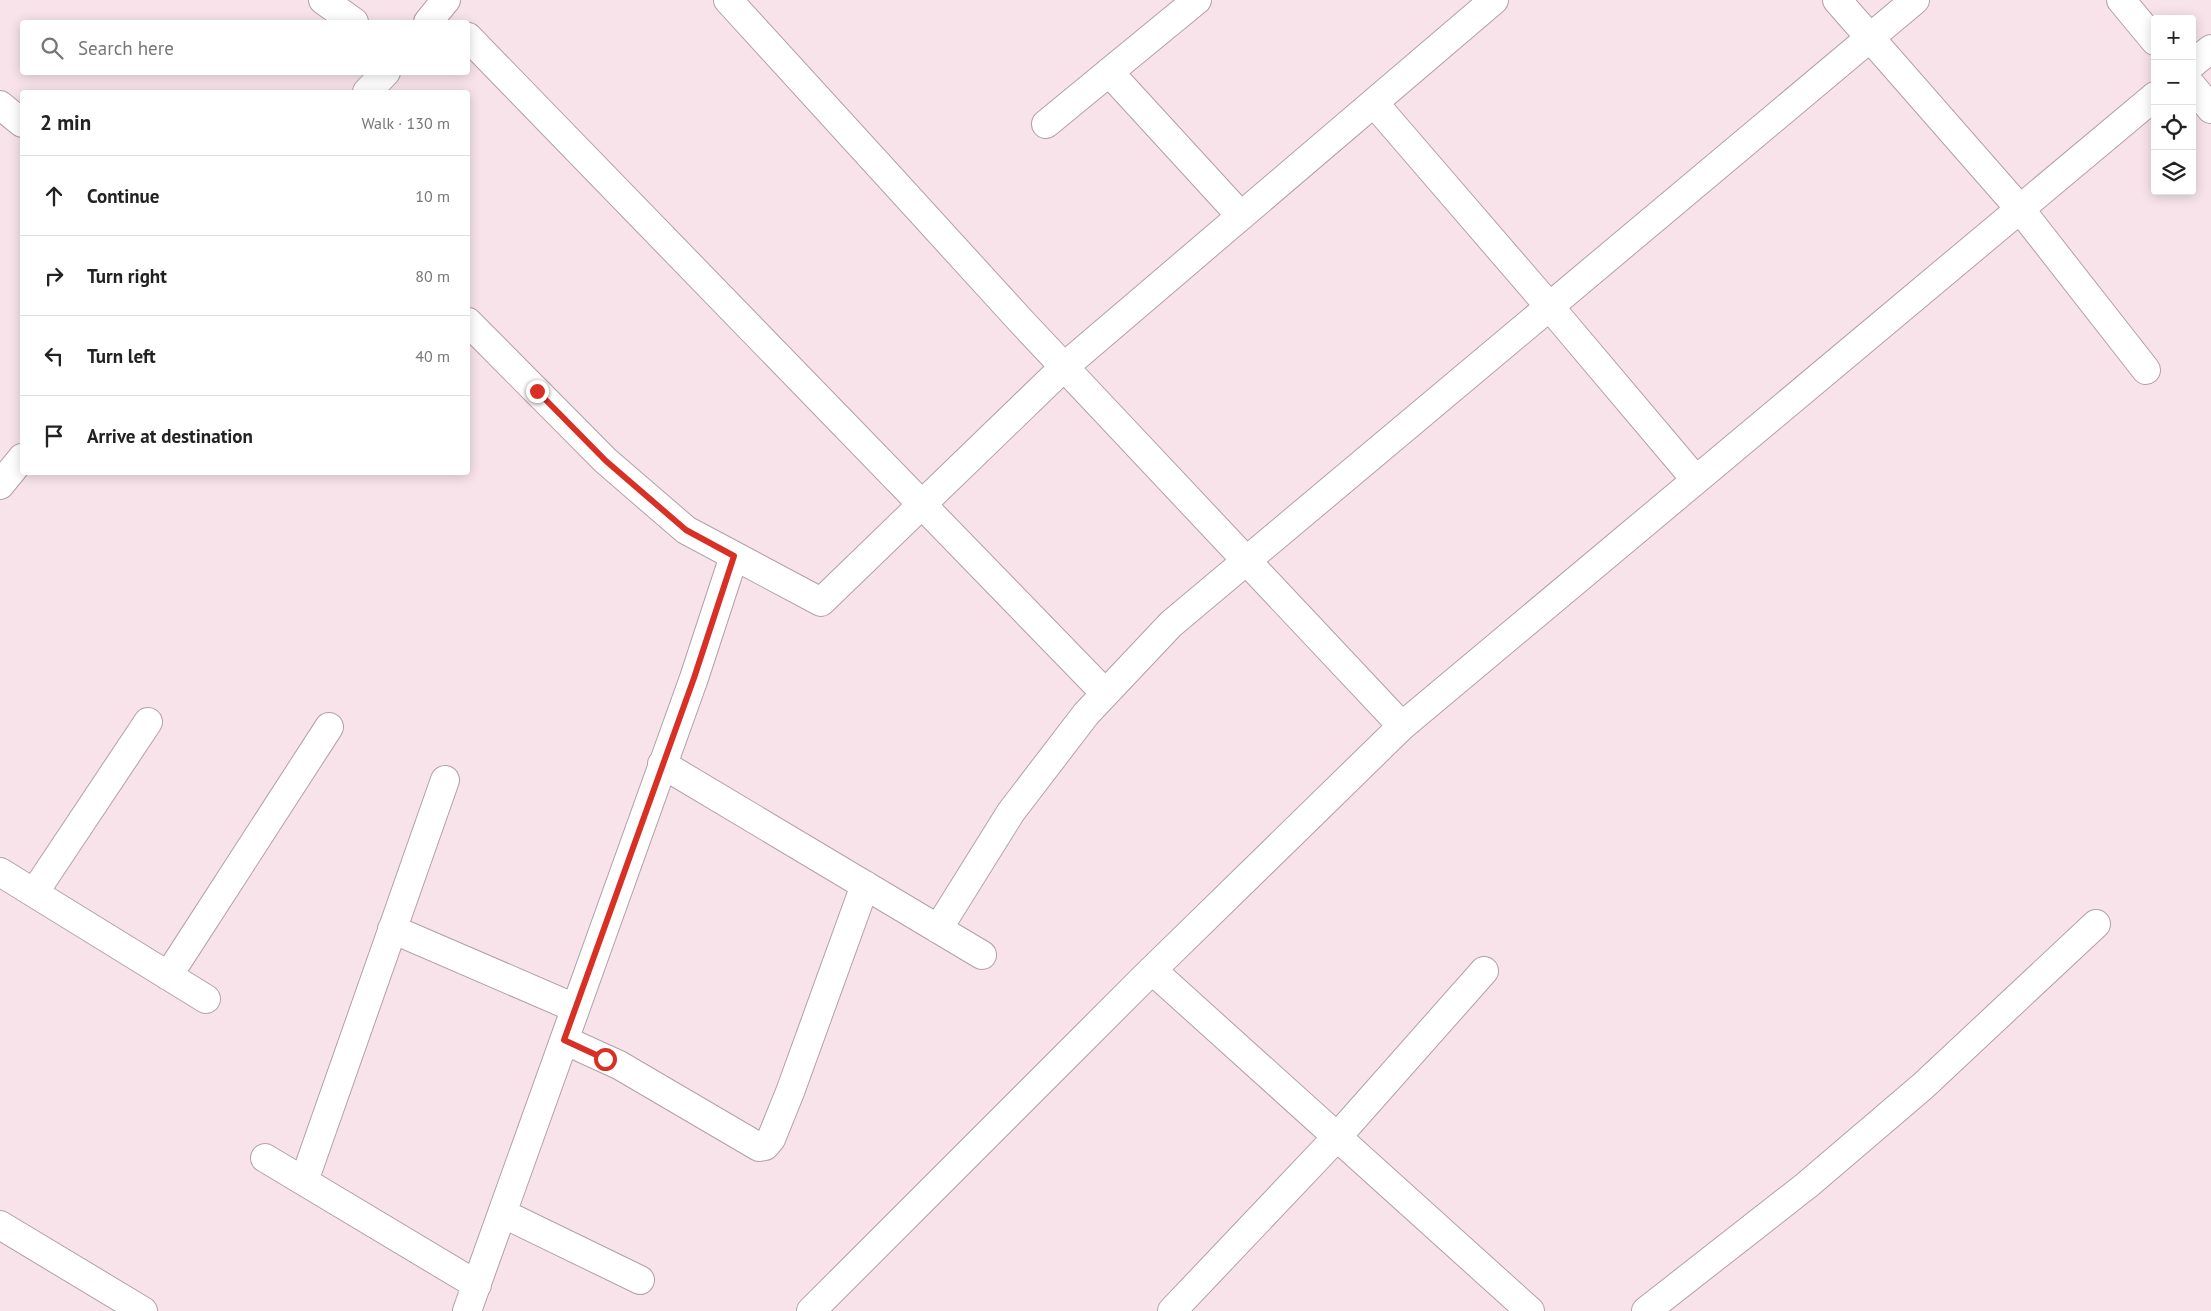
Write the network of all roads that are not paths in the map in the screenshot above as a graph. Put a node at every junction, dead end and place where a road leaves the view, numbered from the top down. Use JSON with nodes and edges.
{"nodes":[{"id":1,"x":324,"y":0,"type":"edge"},
{"id":2,"x":728,"y":0,"type":"edge"},
{"id":3,"x":1197,"y":0,"type":"edge"},
{"id":4,"x":1494,"y":0,"type":"edge"},
{"id":5,"x":1837,"y":0,"type":"edge"},
{"id":6,"x":1915,"y":0,"type":"edge"},
{"id":7,"x":2121,"y":0,"type":"edge"},
{"id":8,"x":351,"y":20,"type":"edge"},
{"id":9,"x":2151,"y":36,"type":"edge"},
{"id":10,"x":1870,"y":37,"type":"junction"},
{"id":11,"x":470,"y":39,"type":"edge"},
{"id":12,"x":2211,"y":49,"type":"edge"},
{"id":13,"x":2196,"y":61,"type":"edge"},
{"id":14,"x":1109,"y":72,"type":"junction"},
{"id":15,"x":383,"y":75,"type":"edge"},
{"id":16,"x":369,"y":90,"type":"edge"},
{"id":17,"x":2196,"y":91,"type":"edge"},
{"id":18,"x":2151,"y":99,"type":"edge"},
{"id":19,"x":1374,"y":103,"type":"junction"},
{"id":20,"x":0,"y":105,"type":"edge"},
{"id":21,"x":2211,"y":109,"type":"edge"},
{"id":22,"x":20,"y":122,"type":"edge"},
{"id":23,"x":1046,"y":124,"type":"dead end"},
{"id":24,"x":2020,"y":209,"type":"junction"},
{"id":25,"x":1241,"y":216,"type":"junction"},
{"id":26,"x":1549,"y":306,"type":"junction"},
{"id":27,"x":470,"y":324,"type":"edge"},
{"id":28,"x":1064,"y":366,"type":"junction"},
{"id":29,"x":2146,"y":370,"type":"dead end"},
{"id":30,"x":20,"y":460,"type":"edge"},
{"id":31,"x":1696,"y":480,"type":"junction"},
{"id":32,"x":0,"y":485,"type":"edge"},
{"id":33,"x":921,"y":505,"type":"junction"},
{"id":34,"x":734,"y":556,"type":"junction"},
{"id":35,"x":1247,"y":561,"type":"junction"},
{"id":36,"x":1105,"y":693,"type":"junction"},
{"id":37,"x":148,"y":722,"type":"dead end"},
{"id":38,"x":1402,"y":726,"type":"junction"},
{"id":39,"x":329,"y":727,"type":"dead end"},
{"id":40,"x":662,"y":764,"type":"junction"},
{"id":41,"x":444,"y":780,"type":"dead end"},
{"id":42,"x":0,"y":872,"type":"edge"},
{"id":43,"x":864,"y":885,"type":"junction"},
{"id":44,"x":34,"y":893,"type":"junction"},
{"id":45,"x":2096,"y":924,"type":"dead end"},
{"id":46,"x":938,"y":928,"type":"junction"},
{"id":47,"x":392,"y":929,"type":"junction"},
{"id":48,"x":982,"y":955,"type":"dead end"},
{"id":49,"x":1152,"y":970,"type":"junction"},
{"id":50,"x":1484,"y":971,"type":"dead end"},
{"id":51,"x":168,"y":976,"type":"junction"},
{"id":52,"x":206,"y":999,"type":"dead end"},
{"id":53,"x":575,"y":1008,"type":"junction"},
{"id":54,"x":564,"y":1040,"type":"junction"},
{"id":55,"x":1337,"y":1137,"type":"junction"},
{"id":56,"x":265,"y":1158,"type":"dead end"},
{"id":57,"x":304,"y":1181,"type":"junction"},
{"id":58,"x":502,"y":1213,"type":"junction"},
{"id":59,"x":0,"y":1225,"type":"edge"},
{"id":60,"x":640,"y":1280,"type":"dead end"},
{"id":61,"x":476,"y":1285,"type":"junction"},
{"id":62,"x":143,"y":1311,"type":"edge"},
{"id":63,"x":467,"y":1311,"type":"edge"},
{"id":64,"x":811,"y":1311,"type":"edge"},
{"id":65,"x":1172,"y":1311,"type":"edge"},
{"id":66,"x":1530,"y":1311,"type":"edge"},
{"id":67,"x":1646,"y":1311,"type":"edge"}],
"edges":[{"from":1,"to":8,"type":"street"},
{"from":2,"to":28,"type":"street"},
{"from":3,"to":14,"type":"street"},
{"from":4,"to":19,"type":"street"},
{"from":5,"to":10,"type":"street"},
{"from":6,"to":10,"type":"street"},
{"from":7,"to":9,"type":"street"},
{"from":10,"to":24,"type":"street"},
{"from":10,"to":26,"type":"street"},
{"from":11,"to":33,"type":"street"},
{"from":12,"to":13,"type":"street"},
{"from":14,"to":23,"type":"street"},
{"from":14,"to":25,"type":"street"},
{"from":15,"to":16,"type":"street"},
{"from":17,"to":21,"type":"street"},
{"from":18,"to":24,"type":"street"},
{"from":19,"to":25,"type":"street"},
{"from":19,"to":26,"type":"street"},
{"from":20,"to":22,"type":"street"},
{"from":24,"to":29,"type":"street"},
{"from":24,"to":31,"type":"street"},
{"from":25,"to":28,"type":"street"},
{"from":26,"to":31,"type":"street"},
{"from":26,"to":35,"type":"street"},
{"from":27,"to":34,"type":"street"},
{"from":28,"to":33,"type":"street"},
{"from":28,"to":35,"type":"street"},
{"from":30,"to":32,"type":"street"},
{"from":31,"to":38,"type":"street"},
{"from":33,"to":34,"type":"street"},
{"from":33,"to":36,"type":"street"},
{"from":34,"to":40,"type":"street"},
{"from":35,"to":36,"type":"street"},
{"from":35,"to":38,"type":"street"},
{"from":36,"to":46,"type":"street"},
{"from":37,"to":44,"type":"street"},
{"from":38,"to":49,"type":"street"},
{"from":39,"to":51,"type":"street"},
{"from":40,"to":43,"type":"street"},
{"from":40,"to":53,"type":"street"},
{"from":41,"to":47,"type":"street"},
{"from":42,"to":44,"type":"street"},
{"from":43,"to":46,"type":"street"},
{"from":43,"to":54,"type":"street"},
{"from":44,"to":51,"type":"street"},
{"from":45,"to":67,"type":"street"},
{"from":46,"to":48,"type":"street"},
{"from":47,"to":53,"type":"street"},
{"from":47,"to":57,"type":"street"},
{"from":49,"to":55,"type":"street"},
{"from":49,"to":64,"type":"street"},
{"from":50,"to":55,"type":"street"},
{"from":51,"to":52,"type":"street"},
{"from":53,"to":54,"type":"street"},
{"from":54,"to":58,"type":"street"},
{"from":55,"to":65,"type":"street"},
{"from":55,"to":66,"type":"street"},
{"from":56,"to":57,"type":"street"},
{"from":57,"to":61,"type":"street"},
{"from":58,"to":60,"type":"street"},
{"from":58,"to":61,"type":"street"},
{"from":59,"to":62,"type":"street"},
{"from":61,"to":63,"type":"street"}]}
